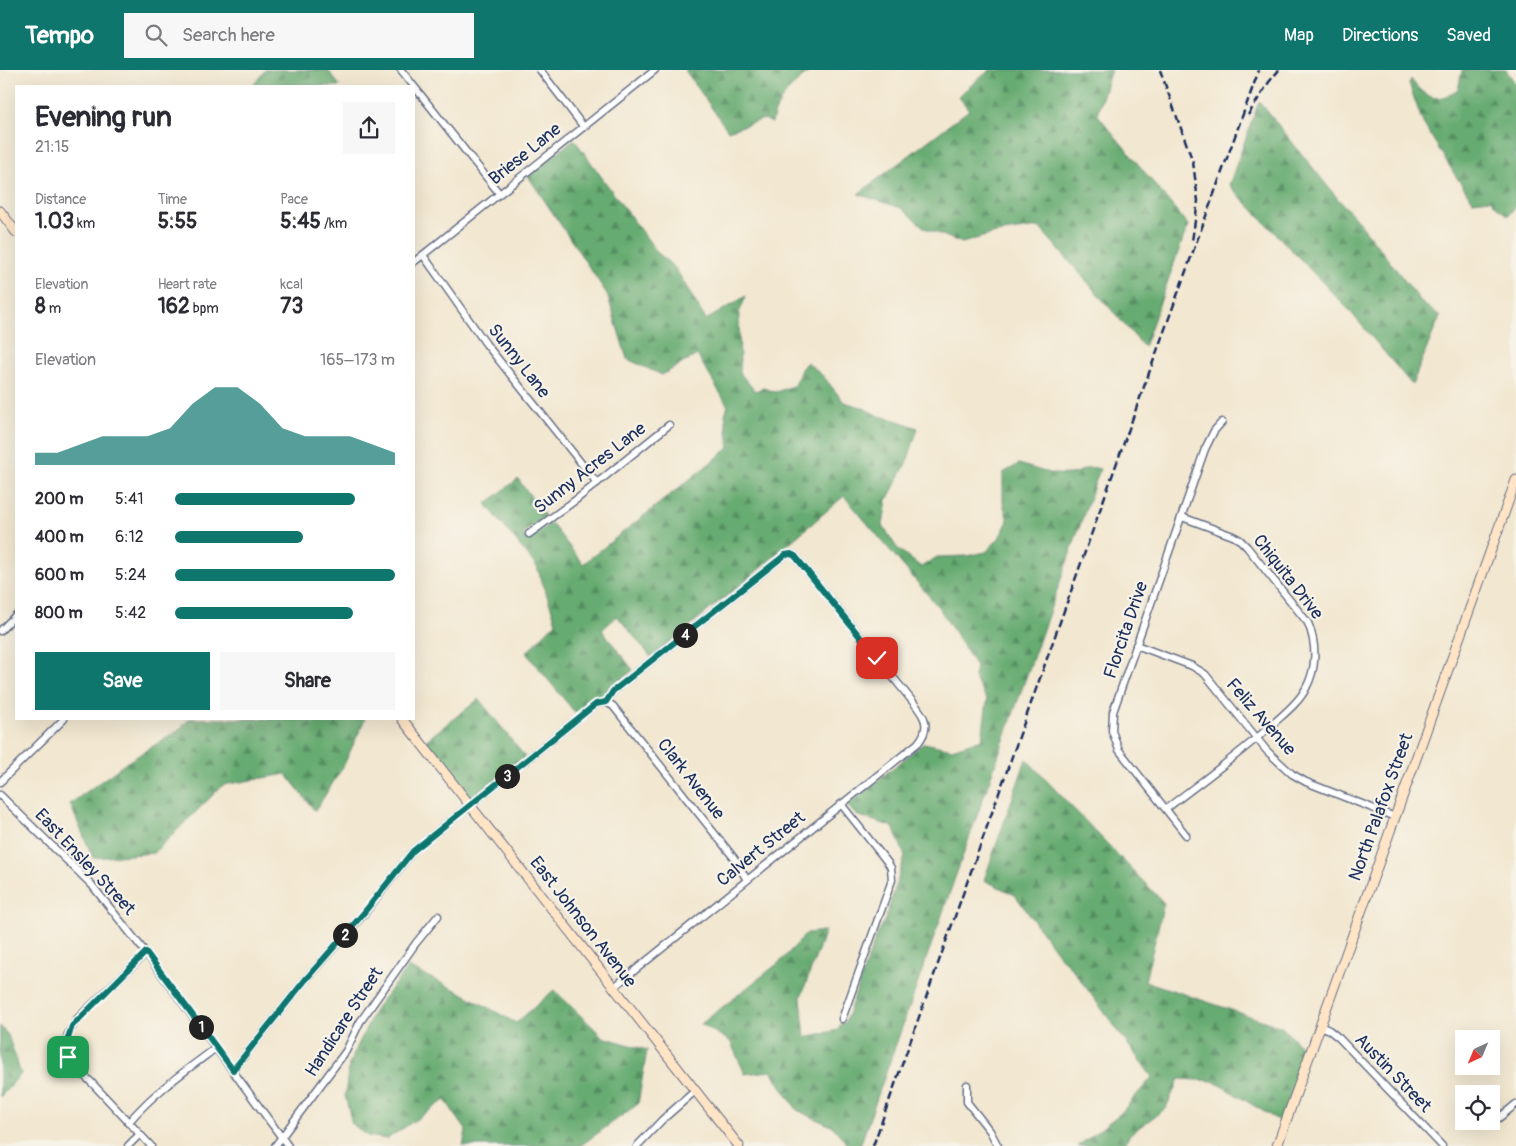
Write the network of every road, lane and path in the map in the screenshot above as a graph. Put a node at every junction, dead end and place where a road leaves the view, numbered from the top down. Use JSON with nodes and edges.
{"nodes":[{"id":1,"x":402,"y":70,"type":"edge"},
{"id":2,"x":540,"y":70,"type":"edge"},
{"id":3,"x":654,"y":70,"type":"edge"},
{"id":4,"x":414,"y":85,"type":"edge"},
{"id":5,"x":415,"y":87,"type":"edge"},
{"id":6,"x":583,"y":126,"type":"junction"},
{"id":7,"x":499,"y":194,"type":"junction"},
{"id":8,"x":0,"y":211,"type":"edge"},
{"id":9,"x":15,"y":231,"type":"edge"},
{"id":10,"x":423,"y":255,"type":"junction"},
{"id":11,"x":415,"y":261,"type":"edge"},
{"id":12,"x":1222,"y":422,"type":"dead end"},
{"id":13,"x":669,"y":425,"type":"dead end"},
{"id":14,"x":1516,"y":480,"type":"edge"},
{"id":15,"x":596,"y":483,"type":"junction"},
{"id":16,"x":1182,"y":517,"type":"junction"},
{"id":17,"x":529,"y":534,"type":"dead end"},
{"id":18,"x":15,"y":616,"type":"edge"},
{"id":19,"x":0,"y":631,"type":"edge"},
{"id":20,"x":1136,"y":645,"type":"junction"},
{"id":21,"x":606,"y":702,"type":"junction"},
{"id":22,"x":63,"y":720,"type":"edge"},
{"id":23,"x":403,"y":720,"type":"edge"},
{"id":24,"x":1257,"y":739,"type":"junction"},
{"id":25,"x":0,"y":782,"type":"edge"},
{"id":26,"x":0,"y":795,"type":"edge"},
{"id":27,"x":841,"y":804,"type":"junction"},
{"id":28,"x":470,"y":805,"type":"junction"},
{"id":29,"x":1166,"y":809,"type":"junction"},
{"id":30,"x":1395,"y":817,"type":"junction"},
{"id":31,"x":1186,"y":834,"type":"dead end"},
{"id":32,"x":747,"y":880,"type":"junction"},
{"id":33,"x":438,"y":916,"type":"dead end"},
{"id":34,"x":146,"y":952,"type":"junction"},
{"id":35,"x":614,"y":987,"type":"junction"},
{"id":36,"x":842,"y":1019,"type":"dead end"},
{"id":37,"x":1320,"y":1026,"type":"junction"},
{"id":38,"x":216,"y":1048,"type":"junction"},
{"id":39,"x":233,"y":1070,"type":"junction"},
{"id":40,"x":967,"y":1085,"type":"dead end"},
{"id":41,"x":695,"y":1091,"type":"junction"},
{"id":42,"x":1516,"y":1104,"type":"edge"},
{"id":43,"x":1500,"y":1117,"type":"edge"},
{"id":44,"x":128,"y":1123,"type":"junction"},
{"id":45,"x":139,"y":1135,"type":"junction"},
{"id":46,"x":282,"y":1138,"type":"junction"},
{"id":47,"x":128,"y":1146,"type":"edge"},
{"id":48,"x":150,"y":1146,"type":"edge"},
{"id":49,"x":275,"y":1146,"type":"edge"},
{"id":50,"x":288,"y":1146,"type":"edge"},
{"id":51,"x":637,"y":1146,"type":"edge"},
{"id":52,"x":739,"y":1146,"type":"edge"},
{"id":53,"x":998,"y":1146,"type":"edge"},
{"id":54,"x":1277,"y":1146,"type":"edge"},
{"id":55,"x":1442,"y":1146,"type":"edge"}],
"edges":[{"from":1,"to":4,"type":"street"},
{"from":2,"to":6,"type":"street"},
{"from":3,"to":6,"type":"street","name":"Briese Lane"},
{"from":5,"to":7,"type":"street"},
{"from":6,"to":7,"type":"street","name":"Briese Lane"},
{"from":7,"to":10,"type":"street","name":"Briese Lane"},
{"from":8,"to":9,"type":"main road"},
{"from":10,"to":11,"type":"street","name":"Briese Lane"},
{"from":10,"to":15,"type":"street","name":"Sunny Lane"},
{"from":12,"to":16,"type":"street","name":"Florcita Drive"},
{"from":13,"to":15,"type":"street","name":"Sunny Acres Lane"},
{"from":14,"to":30,"type":"main road","name":"North Palafox Street"},
{"from":15,"to":17,"type":"street","name":"Sunny Acres Lane"},
{"from":16,"to":20,"type":"street","name":"Florcita Drive"},
{"from":16,"to":24,"type":"street","name":"Chiquita Drive"},
{"from":18,"to":19,"type":"street"},
{"from":20,"to":24,"type":"street","name":"Feliz Avenue"},
{"from":20,"to":29,"type":"street","name":"Florcita Drive"},
{"from":21,"to":27,"type":"street","name":"Calvert Street"},
{"from":21,"to":28,"type":"street"},
{"from":21,"to":32,"type":"street","name":"Clark Avenue"},
{"from":22,"to":25,"type":"street"},
{"from":23,"to":28,"type":"main road","name":"East Johnson Avenue"},
{"from":24,"to":29,"type":"street","name":"Chiquita Drive"},
{"from":24,"to":30,"type":"street","name":"Feliz Avenue"},
{"from":26,"to":34,"type":"street","name":"East Ensley Street"},
{"from":27,"to":32,"type":"street","name":"Calvert Street"},
{"from":27,"to":36,"type":"street"},
{"from":28,"to":35,"type":"main road","name":"East Johnson Avenue"},
{"from":28,"to":39,"type":"street"},
{"from":29,"to":31,"type":"street","name":"Florcita Drive"},
{"from":30,"to":37,"type":"main road","name":"North Palafox Street"},
{"from":32,"to":35,"type":"street","name":"Calvert Street"},
{"from":33,"to":46,"type":"street","name":"Handicare Street"},
{"from":34,"to":38,"type":"street","name":"East Ensley Street"},
{"from":34,"to":44,"type":"street"},
{"from":35,"to":41,"type":"main road","name":"East Johnson Avenue"},
{"from":37,"to":54,"type":"main road","name":"North Palafox Street"},
{"from":37,"to":55,"type":"street","name":"Austin Street"},
{"from":38,"to":39,"type":"street","name":"East Ensley Street"},
{"from":38,"to":44,"type":"street"},
{"from":39,"to":46,"type":"street","name":"East Ensley Street"},
{"from":40,"to":53,"type":"street"},
{"from":41,"to":51,"type":"street"},
{"from":41,"to":52,"type":"main road","name":"East Johnson Avenue"},
{"from":42,"to":43,"type":"street"},
{"from":44,"to":45,"type":"street"},
{"from":45,"to":47,"type":"street"},
{"from":45,"to":48,"type":"street"},
{"from":46,"to":49,"type":"street","name":"Handicare Street"},
{"from":46,"to":50,"type":"street","name":"East Ensley Street"}]}
